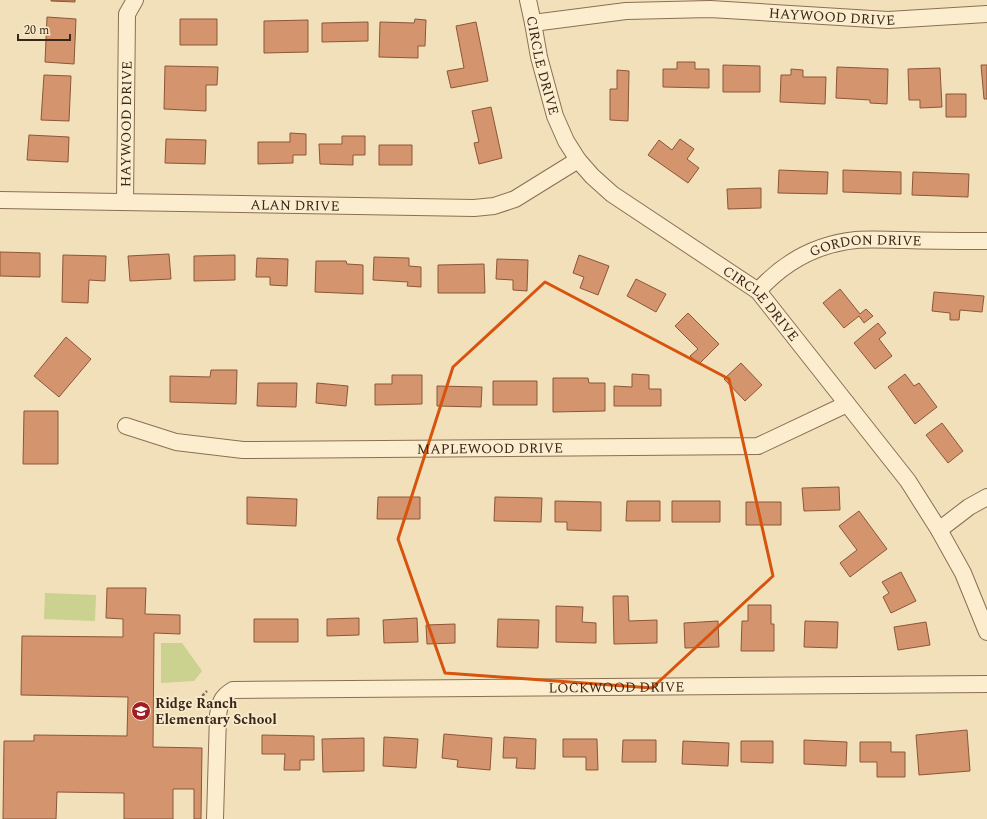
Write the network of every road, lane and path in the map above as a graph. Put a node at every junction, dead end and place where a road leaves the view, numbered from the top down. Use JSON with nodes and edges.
{"nodes":[{"id":1,"x":136,"y":0,"type":"edge"},
{"id":2,"x":528,"y":0,"type":"edge"},
{"id":3,"x":987,"y":14,"type":"edge"},
{"id":4,"x":534,"y":23,"type":"junction"},
{"id":5,"x":578,"y":160,"type":"junction"},
{"id":6,"x":0,"y":200,"type":"edge"},
{"id":7,"x":125,"y":202,"type":"junction"},
{"id":8,"x":987,"y":241,"type":"edge"},
{"id":9,"x":758,"y":291,"type":"junction"},
{"id":10,"x":847,"y":404,"type":"junction"},
{"id":11,"x":126,"y":426,"type":"dead end"},
{"id":12,"x":987,"y":497,"type":"edge"},
{"id":13,"x":939,"y":530,"type":"junction"},
{"id":14,"x":987,"y":632,"type":"edge"},
{"id":15,"x":987,"y":684,"type":"edge"},
{"id":16,"x":215,"y":819,"type":"edge"}],
"edges":[{"from":1,"to":7,"type":"street","name":"HAYWOOD DRIVE"},
{"from":2,"to":4,"type":"street","name":"CIRCLE DRIVE"},
{"from":3,"to":4,"type":"street","name":"HAYWOOD DRIVE"},
{"from":4,"to":5,"type":"street","name":"CIRCLE DRIVE"},
{"from":5,"to":7,"type":"street","name":"ALAN DRIVE"},
{"from":5,"to":9,"type":"street","name":"CIRCLE DRIVE"},
{"from":6,"to":7,"type":"street","name":"ALAN DRIVE"},
{"from":8,"to":9,"type":"street","name":"GORDON DRIVE"},
{"from":9,"to":10,"type":"street","name":"CIRCLE DRIVE"},
{"from":10,"to":11,"type":"street","name":"MAPLEWOOD DRIVE"},
{"from":10,"to":13,"type":"street","name":"CIRCLE DRIVE"},
{"from":12,"to":13,"type":"street"},
{"from":13,"to":14,"type":"street","name":"CIRCLE DRIVE"},
{"from":15,"to":16,"type":"street","name":"LOCKWOOD DRIVE"}]}
